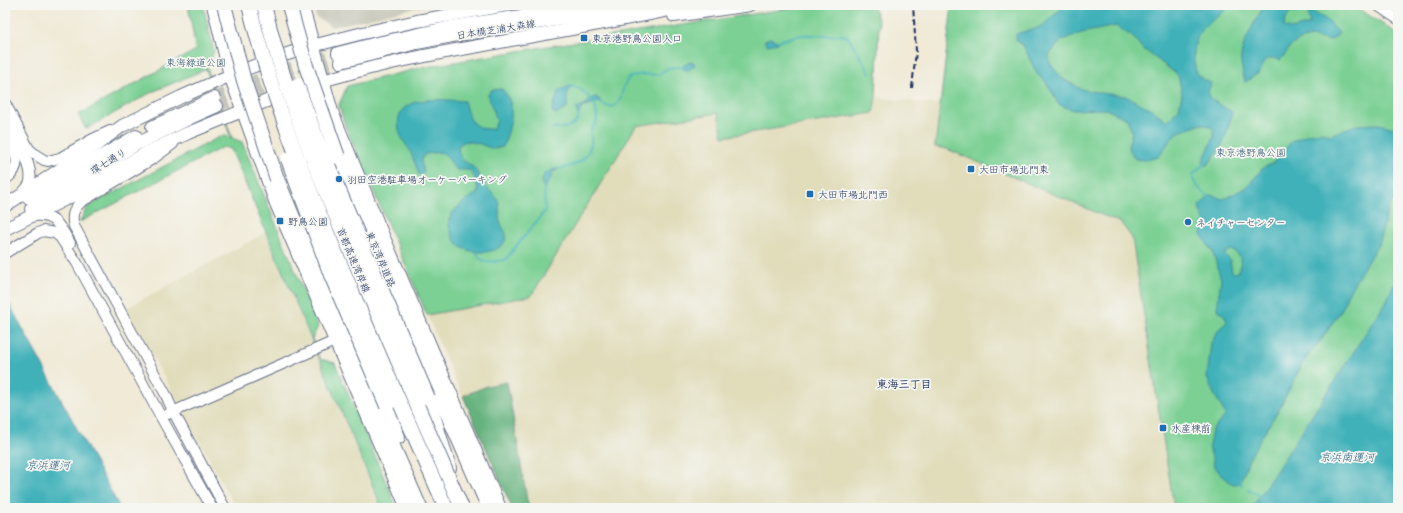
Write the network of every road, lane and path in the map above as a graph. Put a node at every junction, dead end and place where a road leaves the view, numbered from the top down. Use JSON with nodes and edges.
{"nodes":[{"id":1,"x":214,"y":5,"type":"edge"},
{"id":2,"x":224,"y":5,"type":"edge"},
{"id":3,"x":244,"y":5,"type":"edge"},
{"id":4,"x":249,"y":5,"type":"edge"},
{"id":5,"x":264,"y":5,"type":"edge"},
{"id":6,"x":271,"y":5,"type":"edge"},
{"id":7,"x":289,"y":5,"type":"edge"},
{"id":8,"x":301,"y":5,"type":"edge"},
{"id":9,"x":507,"y":5,"type":"edge"},
{"id":10,"x":590,"y":5,"type":"edge"},
{"id":11,"x":652,"y":5,"type":"edge"},
{"id":12,"x":692,"y":5,"type":"edge"},
{"id":13,"x":750,"y":5,"type":"edge"},
{"id":14,"x":1377,"y":5,"type":"edge"},
{"id":15,"x":1398,"y":19,"type":"edge"},
{"id":16,"x":570,"y":29,"type":"junction"},
{"id":17,"x":312,"y":46,"type":"junction"},
{"id":18,"x":231,"y":75,"type":"junction"},
{"id":19,"x":322,"y":81,"type":"junction"},
{"id":20,"x":5,"y":103,"type":"edge"},
{"id":21,"x":243,"y":110,"type":"junction"},
{"id":22,"x":5,"y":121,"type":"edge"},
{"id":23,"x":122,"y":126,"type":"junction"},
{"id":24,"x":188,"y":133,"type":"junction"},
{"id":25,"x":5,"y":134,"type":"edge"},
{"id":26,"x":5,"y":180,"type":"edge"},
{"id":27,"x":23,"y":192,"type":"junction"},
{"id":28,"x":5,"y":206,"type":"edge"},
{"id":29,"x":5,"y":210,"type":"edge"},
{"id":30,"x":33,"y":216,"type":"junction"},
{"id":31,"x":5,"y":225,"type":"edge"},
{"id":32,"x":5,"y":229,"type":"edge"},
{"id":33,"x":5,"y":253,"type":"edge"},
{"id":34,"x":77,"y":263,"type":"junction"},
{"id":35,"x":335,"y":341,"type":"junction"},
{"id":36,"x":173,"y":411,"type":"junction"},
{"id":37,"x":160,"y":417,"type":"junction"},
{"id":38,"x":212,"y":508,"type":"edge"},
{"id":39,"x":225,"y":508,"type":"edge"},
{"id":40,"x":408,"y":508,"type":"edge"},
{"id":41,"x":420,"y":508,"type":"edge"},
{"id":42,"x":446,"y":508,"type":"edge"},
{"id":43,"x":458,"y":508,"type":"edge"},
{"id":44,"x":462,"y":508,"type":"edge"},
{"id":45,"x":489,"y":508,"type":"edge"},
{"id":46,"x":499,"y":508,"type":"edge"}],
"edges":[{"from":1,"to":18,"type":"highway"},
{"from":2,"to":41,"type":"highway","bridge":true},
{"from":3,"to":41,"type":"highway","bridge":true},
{"from":4,"to":42,"type":"highway","name":"首都高速湾岸線","bridge":true},
{"from":5,"to":44,"type":"highway","name":"首都高速湾岸線","bridge":true},
{"from":6,"to":43,"type":"highway","bridge":true},
{"from":7,"to":45,"type":"highway","name":"東京湾岸道路","bridge":true},
{"from":8,"to":17,"type":"highway"},
{"from":9,"to":17,"type":"main road"},
{"from":10,"to":11,"type":"main road","name":"日本橋芝浦大森線"},
{"from":12,"to":16,"type":"main road"},
{"from":13,"to":16,"type":"main road"},
{"from":14,"to":15,"type":"street"},
{"from":16,"to":19,"type":"main road"},
{"from":17,"to":18,"type":"main road"},
{"from":17,"to":19,"type":"highway"},
{"from":18,"to":21,"type":"highway"},
{"from":18,"to":23,"type":"main road"},
{"from":19,"to":21,"type":"main road"},
{"from":19,"to":46,"type":"highway"},
{"from":20,"to":23,"type":"street"},
{"from":21,"to":24,"type":"main road"},
{"from":21,"to":35,"type":"highway"},
{"from":22,"to":27,"type":"street"},
{"from":23,"to":27,"type":"main road"},
{"from":24,"to":30,"type":"main road"},
{"from":24,"to":36,"type":"street"},
{"from":25,"to":26,"type":"street"},
{"from":27,"to":28,"type":"main road"},
{"from":29,"to":31,"type":"main road","name":"環七通り"},
{"from":30,"to":32,"type":"main road"},
{"from":30,"to":34,"type":"street"},
{"from":33,"to":34,"type":"street"},
{"from":34,"to":37,"type":"street"},
{"from":35,"to":36,"type":"street"},
{"from":35,"to":40,"type":"highway"},
{"from":36,"to":37,"type":"street"},
{"from":36,"to":39,"type":"street"},
{"from":37,"to":38,"type":"street"}]}
